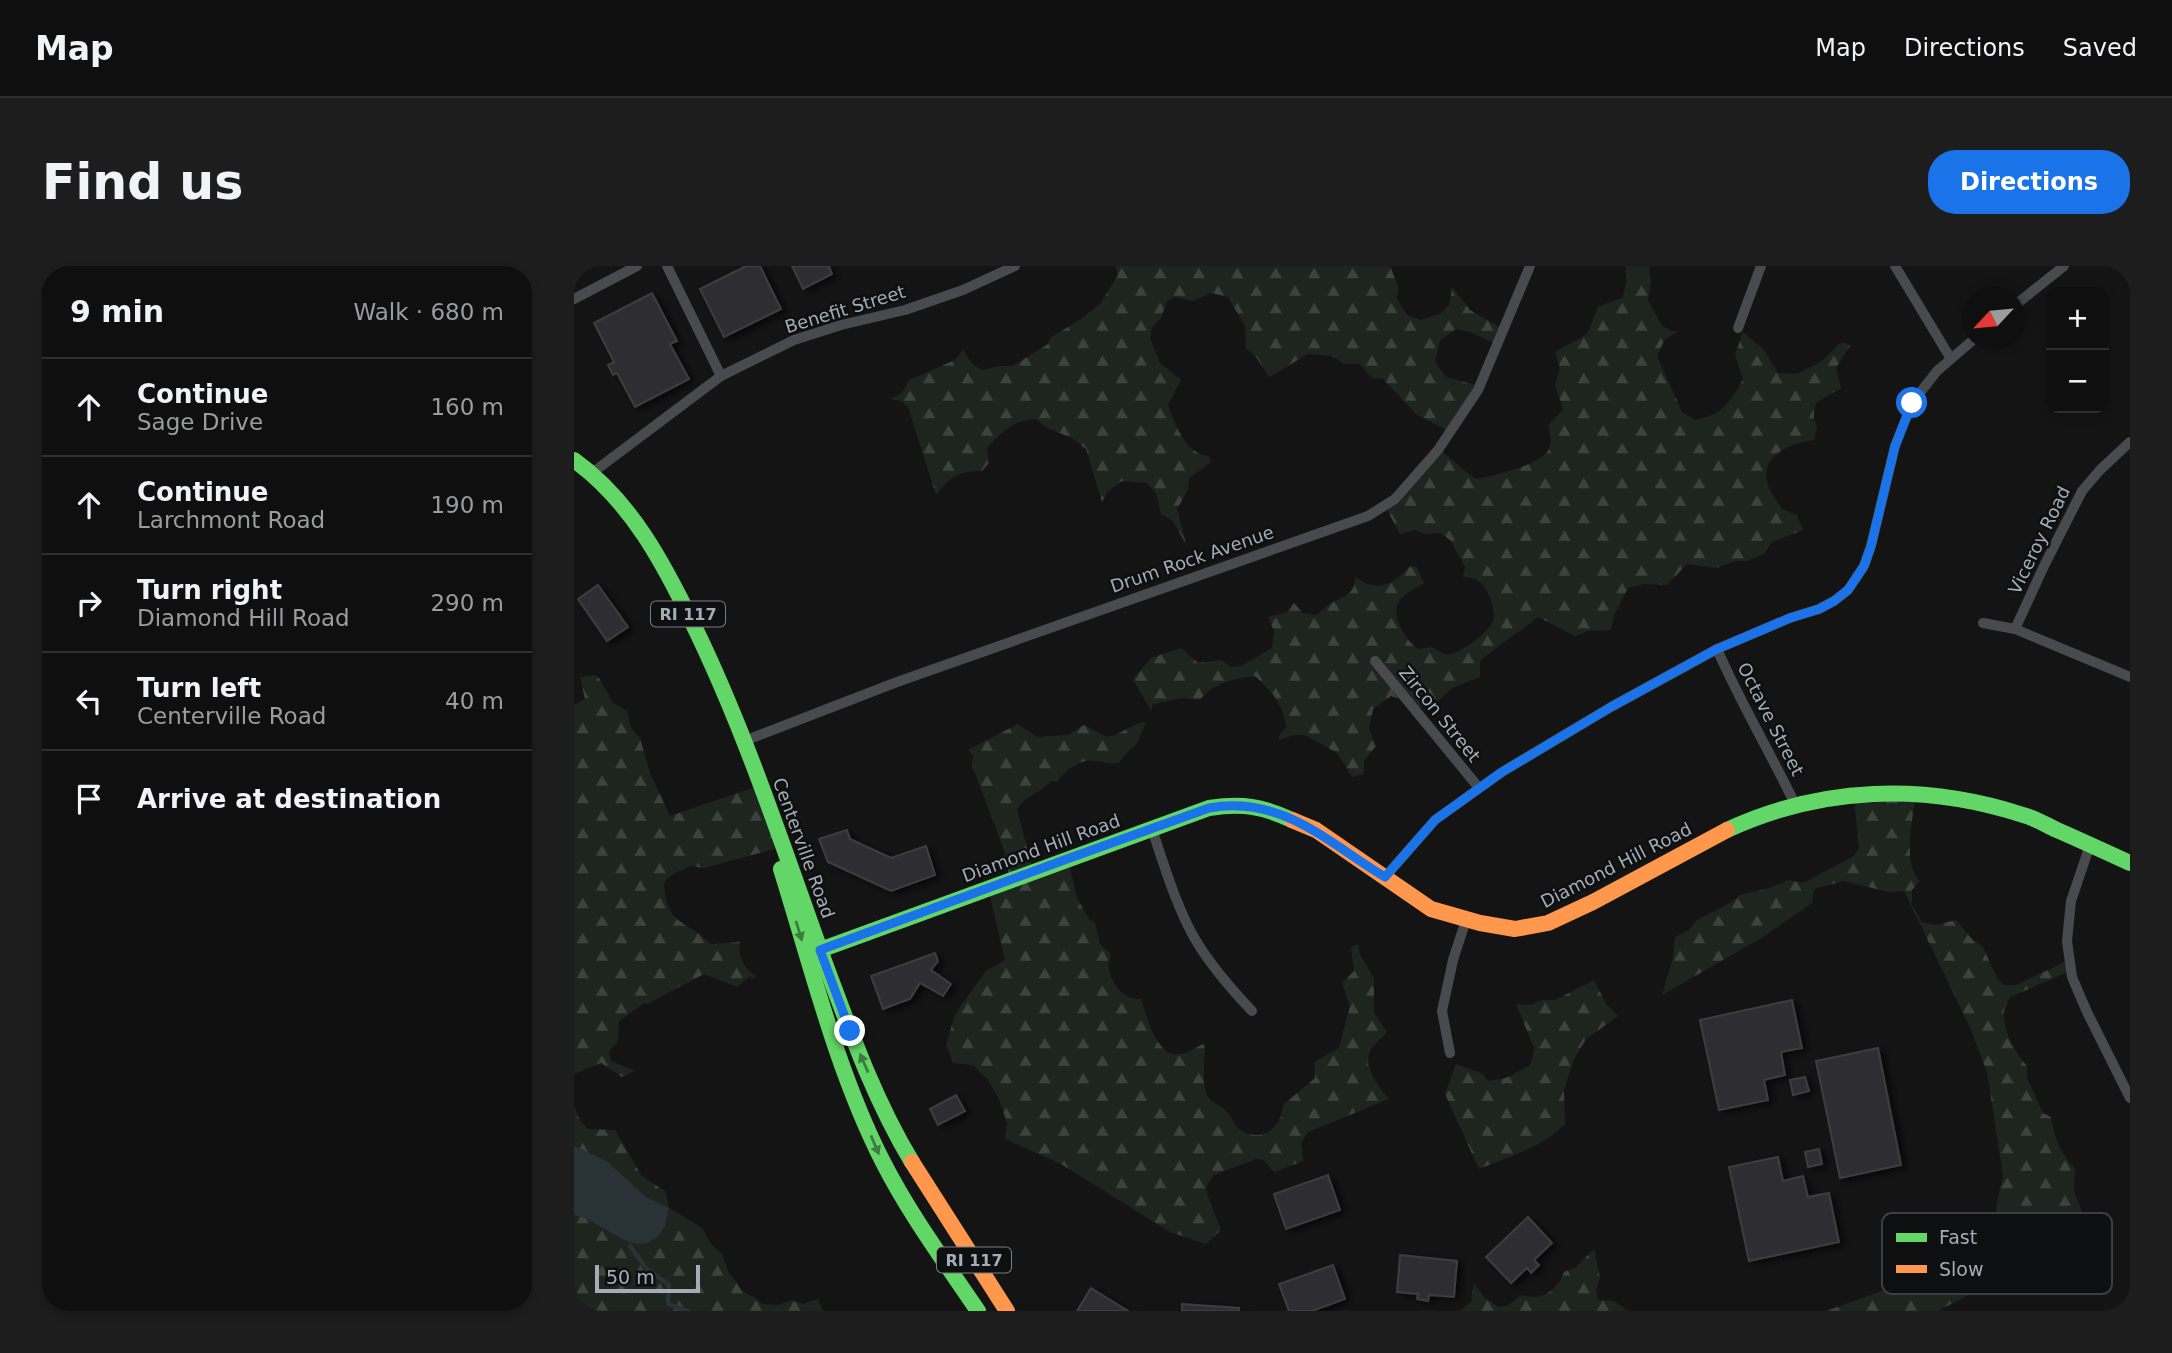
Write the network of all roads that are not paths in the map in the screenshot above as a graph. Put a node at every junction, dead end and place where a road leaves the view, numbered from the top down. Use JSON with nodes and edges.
{"nodes":[{"id":1,"x":638,"y":266,"type":"edge"},
{"id":2,"x":667,"y":266,"type":"edge"},
{"id":3,"x":1014,"y":266,"type":"edge"},
{"id":4,"x":1530,"y":266,"type":"edge"},
{"id":5,"x":1760,"y":266,"type":"edge"},
{"id":6,"x":1895,"y":266,"type":"edge"},
{"id":7,"x":2064,"y":266,"type":"edge"},
{"id":8,"x":2025,"y":297,"type":"edge"},
{"id":9,"x":574,"y":299,"type":"edge"},
{"id":10,"x":1738,"y":328,"type":"dead end"},
{"id":11,"x":1962,"y":350,"type":"edge"},
{"id":12,"x":1951,"y":359,"type":"junction"},
{"id":13,"x":721,"y":376,"type":"junction"},
{"id":14,"x":2130,"y":442,"type":"edge"},
{"id":15,"x":574,"y":460,"type":"edge"},
{"id":16,"x":574,"y":470,"type":"edge"},
{"id":17,"x":592,"y":473,"type":"junction"},
{"id":18,"x":1983,"y":623,"type":"dead end"},
{"id":19,"x":2015,"y":629,"type":"junction"},
{"id":20,"x":1717,"y":649,"type":"junction"},
{"id":21,"x":1375,"y":661,"type":"dead end"},
{"id":22,"x":2130,"y":677,"type":"edge"},
{"id":23,"x":744,"y":741,"type":"junction"},
{"id":24,"x":1479,"y":788,"type":"junction"},
{"id":25,"x":1795,"y":804,"type":"junction"},
{"id":26,"x":1152,"y":829,"type":"junction"},
{"id":27,"x":2091,"y":845,"type":"junction"},
{"id":28,"x":2130,"y":863,"type":"edge"},
{"id":29,"x":1385,"y":877,"type":"junction"},
{"id":30,"x":1466,"y":920,"type":"junction"},
{"id":31,"x":814,"y":953,"type":"junction"},
{"id":32,"x":1252,"y":1011,"type":"dead end"},
{"id":33,"x":1450,"y":1053,"type":"dead end"},
{"id":34,"x":2130,"y":1098,"type":"edge"},
{"id":35,"x":929,"y":1188,"type":"junction"},
{"id":36,"x":908,"y":1208,"type":"junction"},
{"id":37,"x":941,"y":1208,"type":"junction"},
{"id":38,"x":921,"y":1226,"type":"junction"},
{"id":39,"x":978,"y":1311,"type":"edge"},
{"id":40,"x":1007,"y":1311,"type":"edge"}],
"edges":[{"from":1,"to":9,"type":"street"},
{"from":2,"to":13,"type":"street"},
{"from":3,"to":13,"type":"street","name":"Benefit Street"},
{"from":4,"to":23,"type":"street","name":"Drum Rock Avenue"},
{"from":5,"to":10,"type":"street"},
{"from":6,"to":12,"type":"street"},
{"from":7,"to":8,"type":"street"},
{"from":11,"to":12,"type":"street"},
{"from":12,"to":20,"type":"street"},
{"from":13,"to":17,"type":"street","name":"Benefit Street"},
{"from":14,"to":19,"type":"street","name":"Viceroy Road"},
{"from":15,"to":17,"type":"main road","name":"Centerville Road","number":"RI 117"},
{"from":16,"to":17,"type":"main road"},
{"from":17,"to":23,"type":"main road","name":"Centerville Road","number":"RI 117"},
{"from":18,"to":19,"type":"street"},
{"from":19,"to":22,"type":"street"},
{"from":20,"to":24,"type":"street"},
{"from":20,"to":25,"type":"street","name":"Octave Street"},
{"from":21,"to":24,"type":"street","name":"Zircon Street"},
{"from":23,"to":31,"type":"main road","name":"Centerville Road","number":"RI 117"},
{"from":24,"to":29,"type":"street"},
{"from":25,"to":27,"type":"main road","name":"Diamond Hill Road"},
{"from":25,"to":30,"type":"main road","name":"Diamond Hill Road"},
{"from":26,"to":29,"type":"main road","name":"Diamond Hill Road"},
{"from":26,"to":31,"type":"main road","name":"Diamond Hill Road"},
{"from":26,"to":32,"type":"street"},
{"from":27,"to":28,"type":"main road","name":"Diamond Hill Road"},
{"from":27,"to":34,"type":"street"},
{"from":29,"to":30,"type":"main road","name":"Diamond Hill Road"},
{"from":30,"to":33,"type":"street"},
{"from":35,"to":31,"type":"main road","name":"Centerville Road","number":"RI 117","one_way":true},
{"from":31,"to":36,"type":"main road","name":"Centerville Road","number":"RI 117","one_way":true},
{"from":35,"to":36,"type":"main road"},
{"from":35,"to":37,"type":"main road","name":"Centerville Road","number":"RI 117"},
{"from":36,"to":38,"type":"main road","name":"Centerville Road","number":"RI 117"},
{"from":37,"to":38,"type":"main road"},
{"from":37,"to":40,"type":"main road","name":"Centerville Road","number":"RI 117"},
{"from":38,"to":39,"type":"main road","name":"Centerville Road","number":"RI 117"}]}
